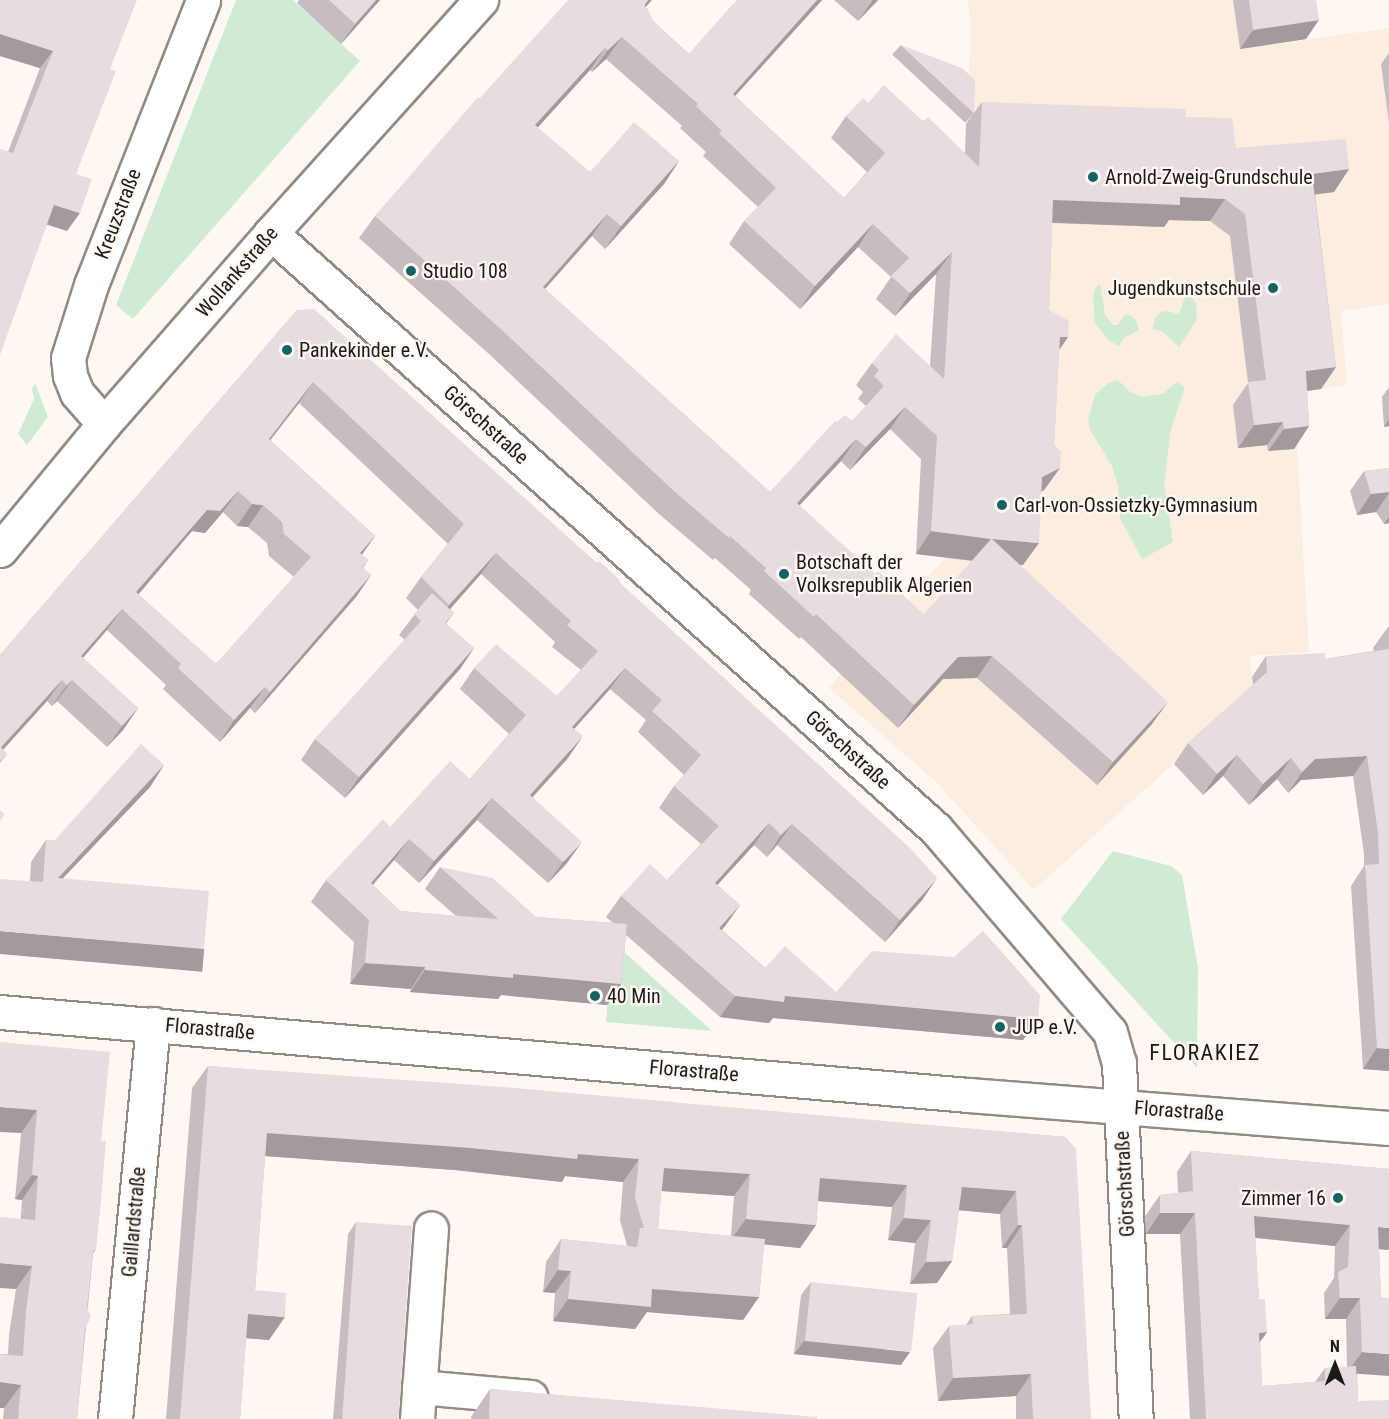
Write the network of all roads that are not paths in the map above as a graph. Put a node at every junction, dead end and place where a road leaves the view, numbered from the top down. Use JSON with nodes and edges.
{"nodes":[{"id":1,"x":203,"y":0,"type":"edge"},
{"id":2,"x":481,"y":0,"type":"edge"},
{"id":3,"x":271,"y":232,"type":"junction"},
{"id":4,"x":104,"y":424,"type":"junction"},
{"id":5,"x":0,"y":550,"type":"edge"},
{"id":6,"x":0,"y":1012,"type":"edge"},
{"id":7,"x":153,"y":1024,"type":"junction"},
{"id":8,"x":1121,"y":1106,"type":"junction"},
{"id":9,"x":1389,"y":1128,"type":"edge"},
{"id":10,"x":431,"y":1228,"type":"dead end"},
{"id":11,"x":420,"y":1387,"type":"junction"},
{"id":12,"x":562,"y":1400,"type":"edge"},
{"id":13,"x":116,"y":1419,"type":"edge"},
{"id":14,"x":417,"y":1419,"type":"edge"},
{"id":15,"x":1136,"y":1419,"type":"edge"}],
"edges":[{"from":1,"to":4,"type":"street","name":"Kreuzstraße"},
{"from":2,"to":3,"type":"street","name":"Wollankstraße"},
{"from":3,"to":4,"type":"street","name":"Wollankstraße"},
{"from":3,"to":8,"type":"street","name":"Görschstraße"},
{"from":4,"to":5,"type":"street","name":"Wollankstraße"},
{"from":6,"to":7,"type":"street","name":"Florastraße"},
{"from":7,"to":8,"type":"street","name":"Florastraße"},
{"from":7,"to":13,"type":"street","name":"Gaillardstraße"},
{"from":8,"to":9,"type":"street","name":"Florastraße"},
{"from":8,"to":15,"type":"street","name":"Görschstraße"},
{"from":10,"to":11,"type":"street"},
{"from":11,"to":12,"type":"street"},
{"from":11,"to":14,"type":"street"}]}
